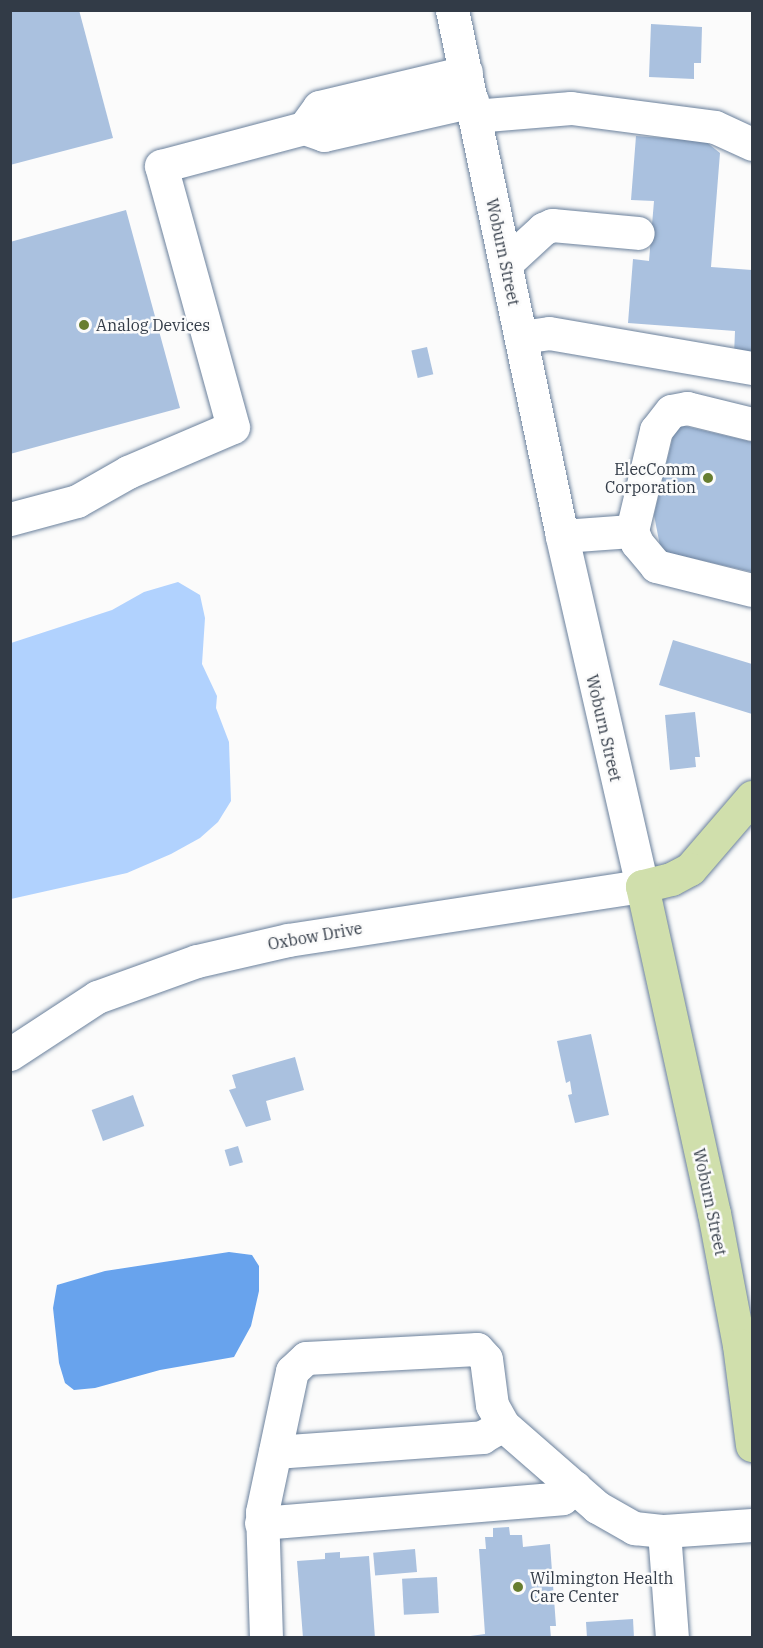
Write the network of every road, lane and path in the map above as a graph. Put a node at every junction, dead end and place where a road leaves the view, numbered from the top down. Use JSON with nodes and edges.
{"nodes":[{"id":1,"x":452,"y":10,"type":"edge"},
{"id":2,"x":470,"y":96,"type":"junction"},
{"id":3,"x":753,"y":144,"type":"edge"},
{"id":4,"x":638,"y":233,"type":"dead end"},
{"id":5,"x":505,"y":264,"type":"junction"},
{"id":6,"x":521,"y":337,"type":"junction"},
{"id":7,"x":753,"y":368,"type":"edge"},
{"id":8,"x":753,"y":424,"type":"edge"},
{"id":9,"x":10,"y":519,"type":"edge"},
{"id":10,"x":632,"y":531,"type":"junction"},
{"id":11,"x":562,"y":536,"type":"junction"},
{"id":12,"x":753,"y":590,"type":"edge"},
{"id":13,"x":753,"y":797,"type":"edge"},
{"id":14,"x":642,"y":886,"type":"junction"},
{"id":15,"x":10,"y":1054,"type":"edge"},
{"id":16,"x":503,"y":1425,"type":"junction"},
{"id":17,"x":752,"y":1434,"type":"edge"},
{"id":18,"x":275,"y":1452,"type":"junction"},
{"id":19,"x":575,"y":1487,"type":"junction"},
{"id":20,"x":261,"y":1523,"type":"junction"},
{"id":21,"x":753,"y":1526,"type":"edge"},
{"id":22,"x":664,"y":1532,"type":"junction"},
{"id":23,"x":266,"y":1638,"type":"edge"},
{"id":24,"x":672,"y":1638,"type":"edge"}],
"edges":[{"from":1,"to":2,"type":"street","name":"Woburn Street"},
{"from":2,"to":3,"type":"street"},
{"from":2,"to":5,"type":"street","name":"Woburn Street"},
{"from":2,"to":9,"type":"street"},
{"from":4,"to":5,"type":"street"},
{"from":5,"to":6,"type":"street","name":"Woburn Street"},
{"from":6,"to":7,"type":"street"},
{"from":6,"to":11,"type":"street","name":"Woburn Street"},
{"from":8,"to":10,"type":"street"},
{"from":10,"to":11,"type":"street"},
{"from":10,"to":12,"type":"street"},
{"from":11,"to":14,"type":"street","name":"Woburn Street"},
{"from":13,"to":14,"type":"main road"},
{"from":14,"to":15,"type":"street","name":"Oxbow Drive"},
{"from":14,"to":17,"type":"main road","name":"Woburn Street"},
{"from":16,"to":18,"type":"street"},
{"from":16,"to":18,"type":"street"},
{"from":16,"to":19,"type":"street"},
{"from":18,"to":20,"type":"street"},
{"from":19,"to":20,"type":"street"},
{"from":19,"to":22,"type":"street"},
{"from":20,"to":23,"type":"street"},
{"from":21,"to":22,"type":"street"},
{"from":22,"to":24,"type":"street"}]}
